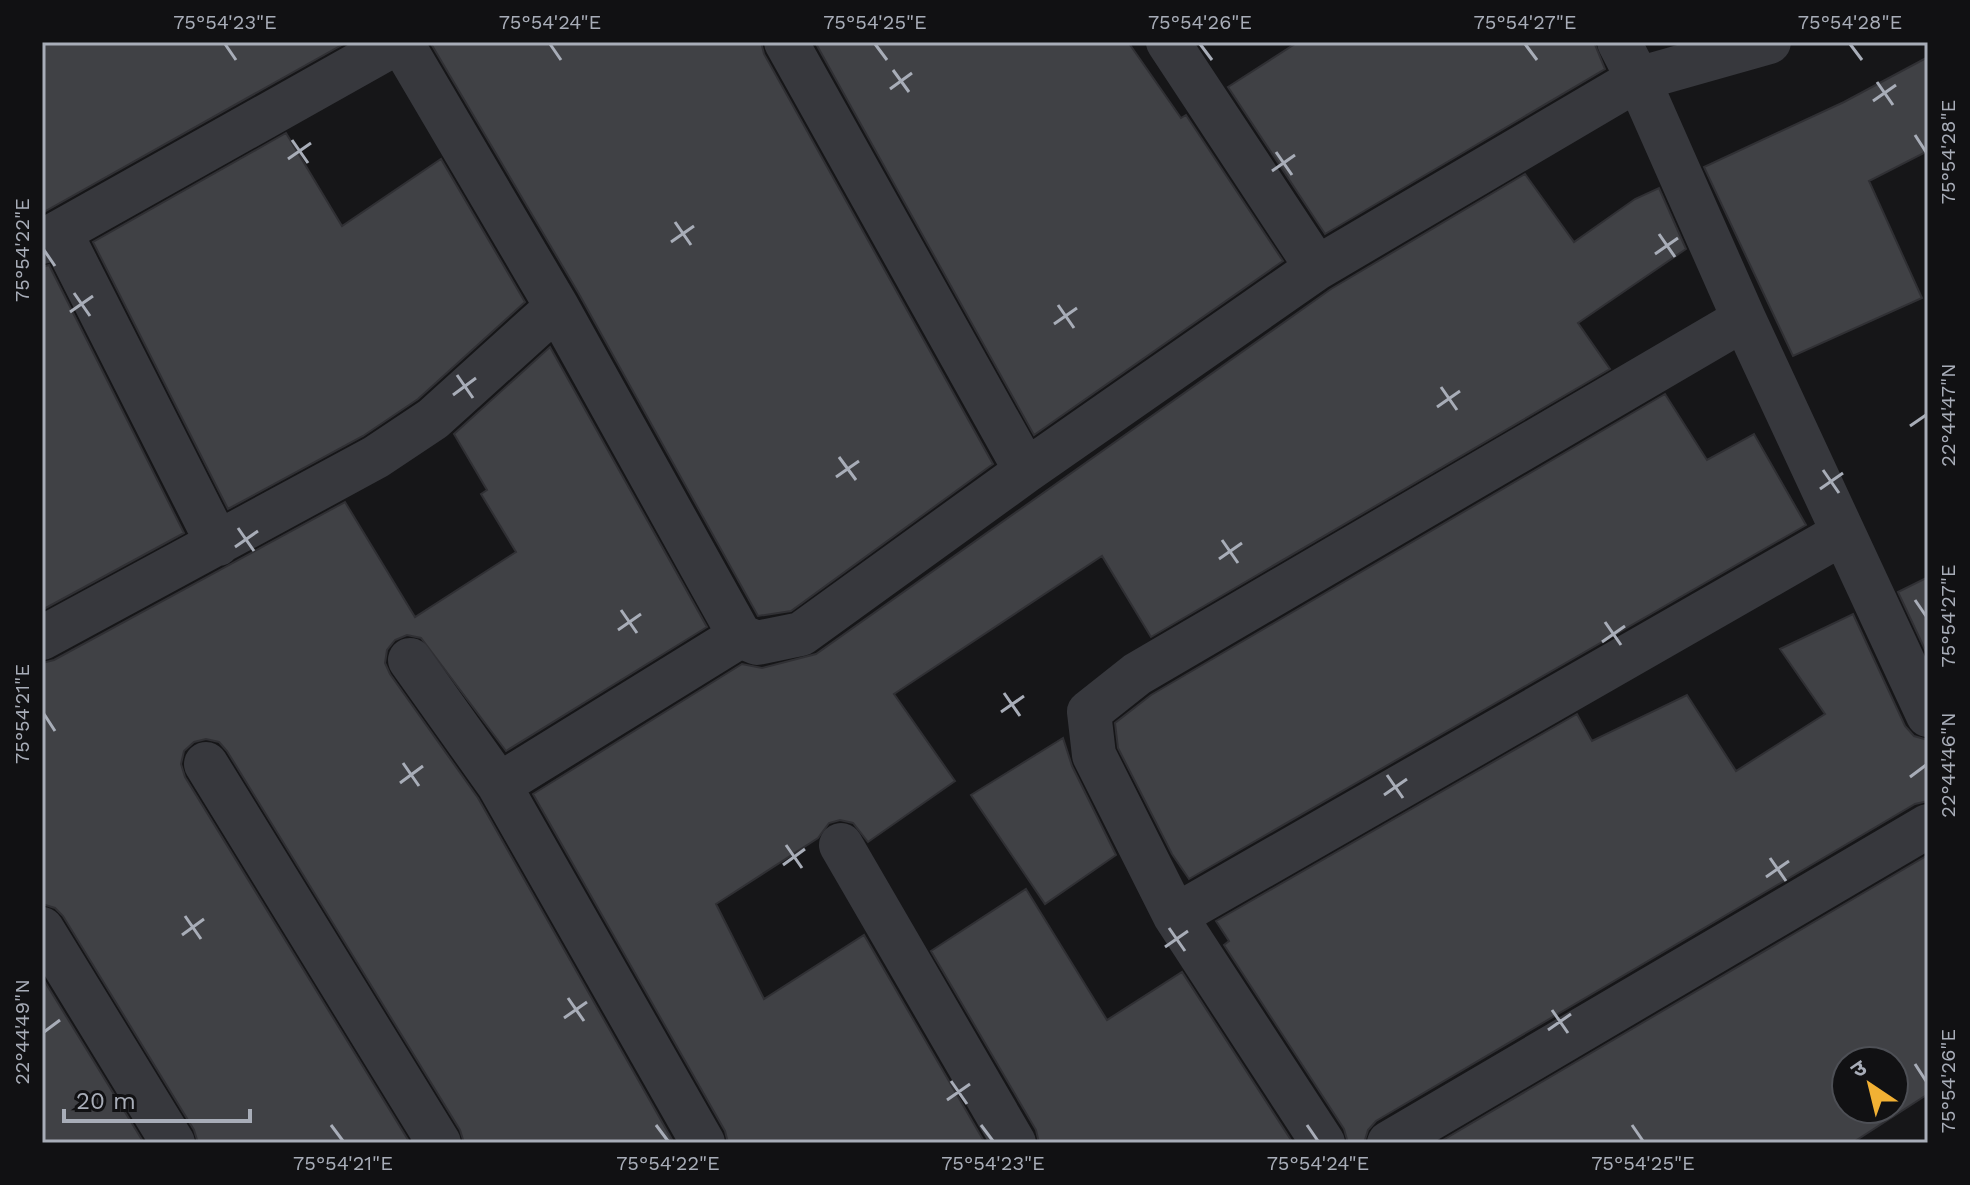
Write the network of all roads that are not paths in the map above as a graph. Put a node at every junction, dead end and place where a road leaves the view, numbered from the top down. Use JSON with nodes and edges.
{"nodes":[{"id":1,"x":400,"y":42,"type":"edge"},
{"id":2,"x":786,"y":42,"type":"edge"},
{"id":3,"x":1168,"y":42,"type":"edge"},
{"id":4,"x":1769,"y":42,"type":"edge"},
{"id":5,"x":1628,"y":60,"type":"edge"},
{"id":6,"x":51,"y":237,"type":"edge"},
{"id":7,"x":1317,"y":268,"type":"junction"},
{"id":8,"x":557,"y":307,"type":"junction"},
{"id":9,"x":1744,"y":319,"type":"junction"},
{"id":10,"x":1026,"y":471,"type":"junction"},
{"id":11,"x":1843,"y":533,"type":"junction"},
{"id":12,"x":218,"y":544,"type":"junction"},
{"id":13,"x":740,"y":636,"type":"junction"},
{"id":14,"x":42,"y":638,"type":"edge"},
{"id":15,"x":1913,"y":643,"type":"edge"},
{"id":16,"x":410,"y":660,"type":"dead end"},
{"id":17,"x":1928,"y":715,"type":"edge"},
{"id":18,"x":206,"y":764,"type":"dead end"},
{"id":19,"x":499,"y":785,"type":"junction"},
{"id":20,"x":1928,"y":826,"type":"edge"},
{"id":21,"x":841,"y":845,"type":"dead end"},
{"id":22,"x":1175,"y":916,"type":"junction"},
{"id":23,"x":42,"y":929,"type":"edge"},
{"id":24,"x":173,"y":1143,"type":"edge"},
{"id":25,"x":439,"y":1143,"type":"edge"},
{"id":26,"x":703,"y":1143,"type":"edge"},
{"id":27,"x":1014,"y":1143,"type":"edge"},
{"id":28,"x":1323,"y":1143,"type":"edge"},
{"id":29,"x":1389,"y":1143,"type":"edge"}],
"edges":[{"from":1,"to":6,"type":"street"},
{"from":1,"to":8,"type":"street"},
{"from":2,"to":10,"type":"street"},
{"from":3,"to":7,"type":"street"},
{"from":4,"to":5,"type":"street"},
{"from":5,"to":7,"type":"street"},
{"from":5,"to":9,"type":"street"},
{"from":6,"to":12,"type":"street"},
{"from":7,"to":10,"type":"street"},
{"from":8,"to":12,"type":"street"},
{"from":8,"to":13,"type":"street"},
{"from":9,"to":11,"type":"street"},
{"from":9,"to":22,"type":"street"},
{"from":10,"to":13,"type":"street"},
{"from":11,"to":15,"type":"street"},
{"from":11,"to":22,"type":"street"},
{"from":12,"to":14,"type":"street"},
{"from":13,"to":19,"type":"street"},
{"from":15,"to":17,"type":"street"},
{"from":16,"to":19,"type":"street"},
{"from":18,"to":25,"type":"street"},
{"from":19,"to":26,"type":"street"},
{"from":20,"to":29,"type":"street"},
{"from":21,"to":27,"type":"street"},
{"from":22,"to":28,"type":"street"},
{"from":23,"to":24,"type":"street"}]}
